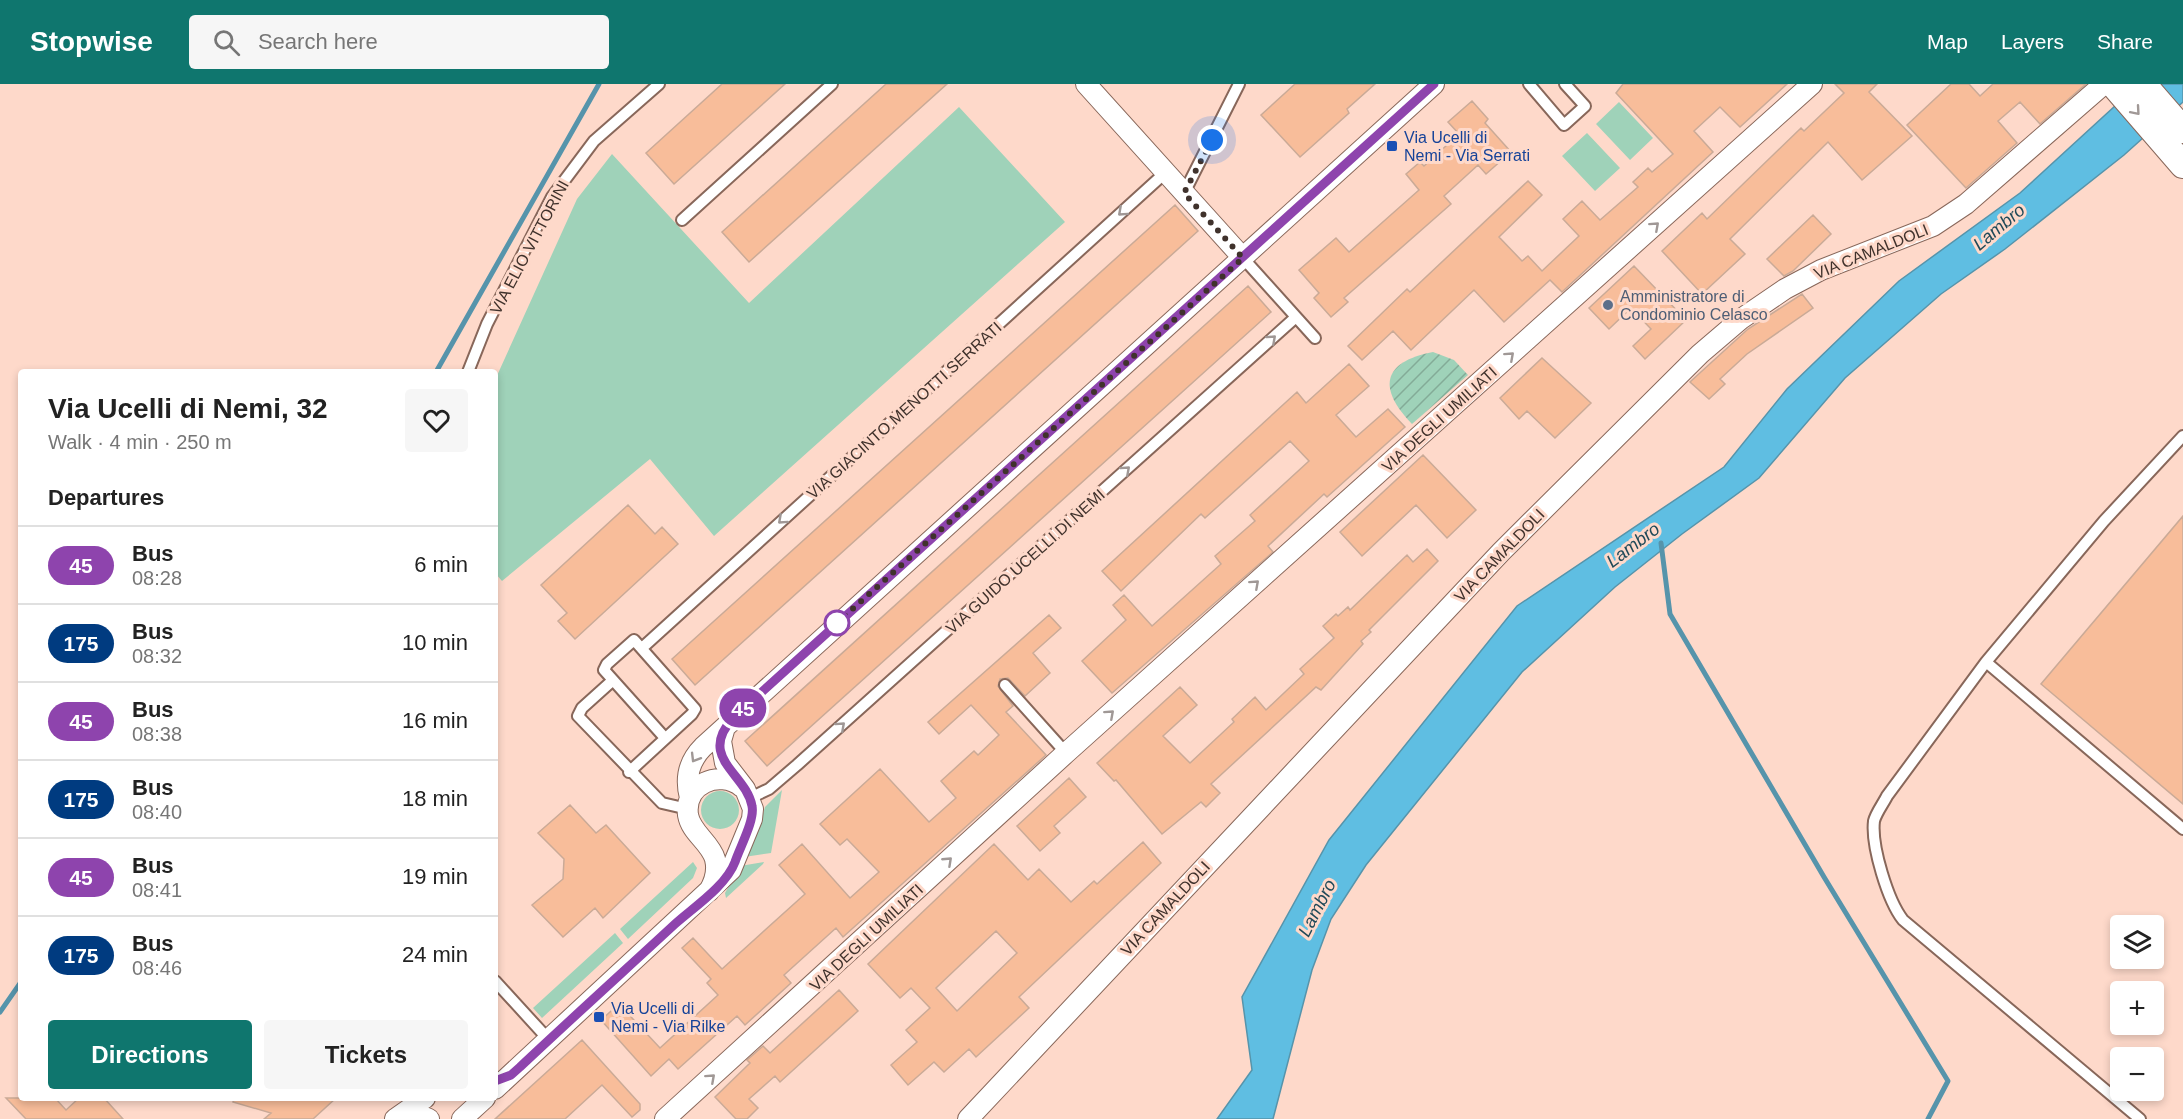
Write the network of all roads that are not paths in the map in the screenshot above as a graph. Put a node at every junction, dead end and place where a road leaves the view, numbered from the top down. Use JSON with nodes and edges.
{"nodes":[{"id":1,"x":659,"y":84,"type":"edge"},
{"id":2,"x":832,"y":84,"type":"edge"},
{"id":3,"x":1086,"y":84,"type":"edge"},
{"id":4,"x":1239,"y":84,"type":"edge"},
{"id":5,"x":1434,"y":84,"type":"edge"},
{"id":6,"x":1528,"y":84,"type":"edge"},
{"id":7,"x":1565,"y":84,"type":"edge"},
{"id":8,"x":1812,"y":84,"type":"edge"},
{"id":9,"x":2143,"y":84,"type":"edge"},
{"id":10,"x":2110,"y":85,"type":"edge"},
{"id":11,"x":2172,"y":129,"type":"edge"},
{"id":12,"x":2183,"y":165,"type":"edge"},
{"id":13,"x":1166,"y":172,"type":"junction"},
{"id":14,"x":1184,"y":193,"type":"junction"},
{"id":15,"x":682,"y":220,"type":"dead end"},
{"id":16,"x":1243,"y":258,"type":"junction"},
{"id":17,"x":1296,"y":317,"type":"junction"},
{"id":18,"x":1315,"y":338,"type":"dead end"},
{"id":19,"x":469,"y":369,"type":"edge"},
{"id":20,"x":2183,"y":436,"type":"edge"},
{"id":21,"x":642,"y":648,"type":"junction"},
{"id":22,"x":1986,"y":662,"type":"junction"},
{"id":23,"x":612,"y":681,"type":"junction"},
{"id":24,"x":1005,"y":685,"type":"dead end"},
{"id":25,"x":725,"y":727,"type":"junction"},
{"id":26,"x":665,"y":738,"type":"junction"},
{"id":27,"x":1066,"y":753,"type":"junction"},
{"id":28,"x":629,"y":772,"type":"junction"},
{"id":29,"x":747,"y":793,"type":"junction"},
{"id":30,"x":689,"y":803,"type":"junction"},
{"id":31,"x":2183,"y":829,"type":"edge"},
{"id":32,"x":746,"y":831,"type":"junction"},
{"id":33,"x":697,"y":834,"type":"junction"},
{"id":34,"x":704,"y":898,"type":"junction"},
{"id":35,"x":498,"y":984,"type":"edge"},
{"id":36,"x":549,"y":1040,"type":"junction"},
{"id":37,"x":503,"y":1078,"type":"edge"},
{"id":38,"x":2110,"y":1093,"type":"edge"},
{"id":39,"x":420,"y":1101,"type":"edge"},
{"id":40,"x":482,"y":1101,"type":"edge"},
{"id":41,"x":2119,"y":1101,"type":"edge"},
{"id":42,"x":397,"y":1118,"type":"edge"},
{"id":43,"x":668,"y":1118,"type":"edge"},
{"id":44,"x":429,"y":1119,"type":"edge"},
{"id":45,"x":462,"y":1119,"type":"edge"},
{"id":46,"x":968,"y":1119,"type":"edge"},
{"id":47,"x":2140,"y":1119,"type":"edge"}],
"edges":[{"from":1,"to":19,"type":"lane","name":"VIA ELIO VITTORINI"},
{"from":2,"to":15,"type":"lane"},
{"from":3,"to":13,"type":"street"},
{"from":4,"to":14,"type":"lane"},
{"from":5,"to":16,"type":"street"},
{"from":6,"to":7,"type":"lane"},
{"from":27,"to":8,"type":"street","name":"VIA DEGLI UMILIATI","one_way":true},
{"from":9,"to":11,"type":"street"},
{"from":10,"to":11,"type":"street","one_way":true},
{"from":10,"to":46,"type":"street","name":"VIA CAMALDOLI"},
{"from":11,"to":12,"type":"street"},
{"from":13,"to":14,"type":"street"},
{"from":13,"to":21,"type":"lane","name":"VIA GIACINTO MENOTTI SERRATI","one_way":true},
{"from":14,"to":16,"type":"street"},
{"from":16,"to":17,"type":"lane"},
{"from":16,"to":25,"type":"street"},
{"from":17,"to":18,"type":"lane"},
{"from":29,"to":17,"type":"lane","name":"VIA GUIDO UCELLI DI NEMI","one_way":true},
{"from":20,"to":22,"type":"lane"},
{"from":21,"to":23,"type":"lane"},
{"from":21,"to":26,"type":"lane"},
{"from":22,"to":31,"type":"lane"},
{"from":22,"to":38,"type":"lane"},
{"from":23,"to":26,"type":"lane"},
{"from":23,"to":28,"type":"lane"},
{"from":24,"to":27,"type":"lane"},
{"from":25,"to":29,"type":"street"},
{"from":25,"to":30,"type":"street","one_way":true},
{"from":26,"to":28,"type":"lane"},
{"from":43,"to":27,"type":"street","name":"VIA DEGLI UMILIATI","one_way":true},
{"from":28,"to":30,"type":"lane"},
{"from":29,"to":30,"type":"street"},
{"from":29,"to":32,"type":"street"},
{"from":30,"to":33,"type":"street"},
{"from":32,"to":33,"type":"street"},
{"from":32,"to":34,"type":"street"},
{"from":33,"to":34,"type":"street"},
{"from":34,"to":36,"type":"street"},
{"from":35,"to":36,"type":"lane"},
{"from":36,"to":37,"type":"street"},
{"from":39,"to":42,"type":"street"},
{"from":40,"to":45,"type":"street"},
{"from":41,"to":47,"type":"lane"},
{"from":42,"to":44,"type":"street"}]}
